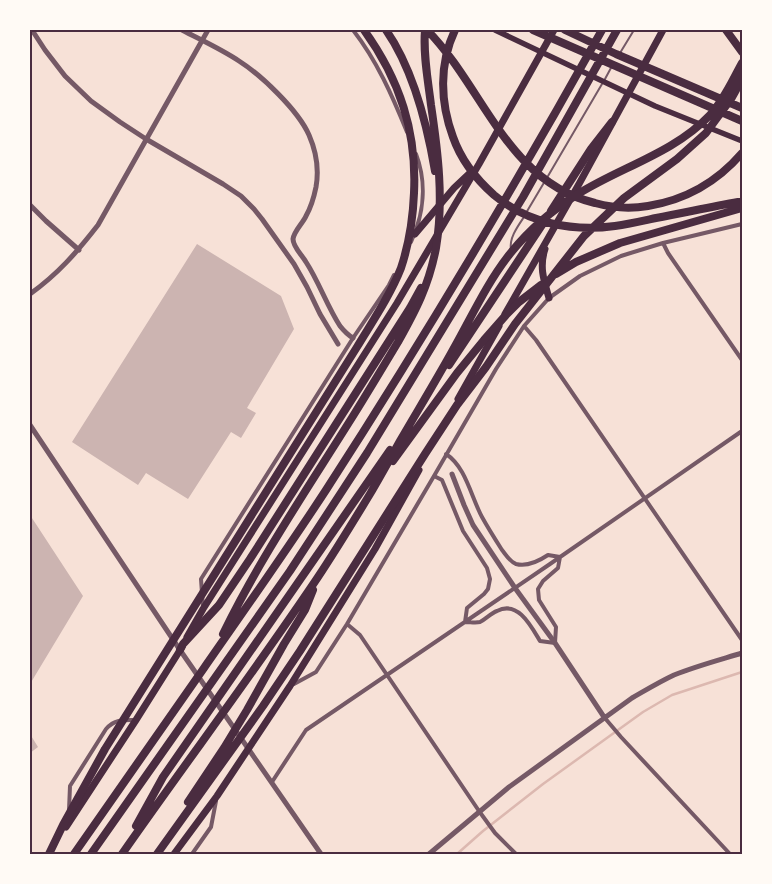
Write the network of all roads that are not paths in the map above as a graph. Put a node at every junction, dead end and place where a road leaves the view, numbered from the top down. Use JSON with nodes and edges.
{"nodes":[{"id":1,"x":32,"y":30,"type":"edge"},
{"id":2,"x":182,"y":30,"type":"edge"},
{"id":3,"x":208,"y":30,"type":"edge"},
{"id":4,"x":353,"y":30,"type":"edge"},
{"id":5,"x":364,"y":30,"type":"edge"},
{"id":6,"x":386,"y":30,"type":"edge"},
{"id":7,"x":426,"y":30,"type":"edge"},
{"id":8,"x":455,"y":30,"type":"edge"},
{"id":9,"x":495,"y":30,"type":"edge"},
{"id":10,"x":533,"y":30,"type":"edge"},
{"id":11,"x":554,"y":30,"type":"edge"},
{"id":12,"x":565,"y":30,"type":"edge"},
{"id":13,"x":602,"y":30,"type":"edge"},
{"id":14,"x":617,"y":30,"type":"edge"},
{"id":15,"x":634,"y":30,"type":"edge"},
{"id":16,"x":663,"y":30,"type":"edge"},
{"id":17,"x":726,"y":30,"type":"edge"},
{"id":18,"x":202,"y":41,"type":"junction"},
{"id":19,"x":742,"y":52,"type":"edge"},
{"id":20,"x":618,"y":54,"type":"junction"},
{"id":21,"x":612,"y":63,"type":"junction"},
{"id":22,"x":742,"y":63,"type":"edge"},
{"id":23,"x":742,"y":71,"type":"edge"},
{"id":24,"x":742,"y":108,"type":"edge"},
{"id":25,"x":742,"y":121,"type":"edge"},
{"id":26,"x":612,"y":122,"type":"junction"},
{"id":27,"x":146,"y":139,"type":"junction"},
{"id":28,"x":742,"y":140,"type":"edge"},
{"id":29,"x":742,"y":153,"type":"edge"},
{"id":30,"x":479,"y":164,"type":"junction"},
{"id":31,"x":742,"y":202,"type":"edge"},
{"id":32,"x":30,"y":205,"type":"edge"},
{"id":33,"x":440,"y":205,"type":"junction"},
{"id":34,"x":742,"y":208,"type":"edge"},
{"id":35,"x":742,"y":224,"type":"edge"},
{"id":36,"x":439,"y":228,"type":"junction"},
{"id":37,"x":415,"y":234,"type":"junction"},
{"id":38,"x":549,"y":235,"type":"junction"},
{"id":39,"x":663,"y":243,"type":"junction"},
{"id":40,"x":79,"y":250,"type":"junction"},
{"id":41,"x":516,"y":265,"type":"junction"},
{"id":42,"x":30,"y":294,"type":"edge"},
{"id":43,"x":549,"y":298,"type":"junction"},
{"id":44,"x":524,"y":326,"type":"junction"},
{"id":45,"x":353,"y":338,"type":"junction"},
{"id":46,"x":338,"y":344,"type":"dead end"},
{"id":47,"x":742,"y":360,"type":"edge"},
{"id":48,"x":30,"y":424,"type":"edge"},
{"id":49,"x":742,"y":431,"type":"edge"},
{"id":50,"x":446,"y":454,"type":"junction"},
{"id":51,"x":452,"y":474,"type":"dead end"},
{"id":52,"x":434,"y":476,"type":"junction"},
{"id":53,"x":371,"y":492,"type":"junction"},
{"id":54,"x":644,"y":498,"type":"junction"},
{"id":55,"x":560,"y":556,"type":"junction"},
{"id":56,"x":318,"y":577,"type":"junction"},
{"id":57,"x":515,"y":588,"type":"junction"},
{"id":58,"x":203,"y":609,"type":"junction"},
{"id":59,"x":465,"y":622,"type":"junction"},
{"id":60,"x":347,"y":624,"type":"junction"},
{"id":61,"x":742,"y":640,"type":"edge"},
{"id":62,"x":555,"y":643,"type":"junction"},
{"id":63,"x":182,"y":647,"type":"junction"},
{"id":64,"x":742,"y":653,"type":"edge"},
{"id":65,"x":212,"y":656,"type":"junction"},
{"id":66,"x":387,"y":675,"type":"junction"},
{"id":67,"x":290,"y":686,"type":"junction"},
{"id":68,"x":604,"y":717,"type":"junction"},
{"id":69,"x":136,"y":720,"type":"junction"},
{"id":70,"x":248,"y":748,"type":"junction"},
{"id":71,"x":272,"y":782,"type":"junction"},
{"id":72,"x":216,"y":796,"type":"junction"},
{"id":73,"x":190,"y":804,"type":"junction"},
{"id":74,"x":479,"y":811,"type":"junction"},
{"id":75,"x":68,"y":822,"type":"junction"},
{"id":76,"x":48,"y":854,"type":"edge"},
{"id":77,"x":74,"y":854,"type":"edge"},
{"id":78,"x":91,"y":854,"type":"edge"},
{"id":79,"x":122,"y":854,"type":"edge"},
{"id":80,"x":157,"y":854,"type":"edge"},
{"id":81,"x":174,"y":854,"type":"edge"},
{"id":82,"x":192,"y":854,"type":"edge"},
{"id":83,"x":321,"y":854,"type":"edge"},
{"id":84,"x":429,"y":854,"type":"edge"},
{"id":85,"x":516,"y":854,"type":"edge"},
{"id":86,"x":730,"y":854,"type":"edge"}],
"edges":[{"from":1,"to":27,"type":"street"},
{"from":2,"to":18,"type":"street"},
{"from":3,"to":18,"type":"street"},
{"from":4,"to":37,"type":"street"},
{"from":5,"to":76,"type":"highway"},
{"from":6,"to":33,"type":"highway"},
{"from":7,"to":29,"type":"highway"},
{"from":7,"to":33,"type":"highway"},
{"from":8,"to":31,"type":"highway"},
{"from":9,"to":28,"type":"main road"},
{"from":10,"to":21,"type":"highway"},
{"from":11,"to":30,"type":"highway"},
{"from":12,"to":20,"type":"highway"},
{"from":13,"to":65,"type":"highway"},
{"from":14,"to":78,"type":"highway"},
{"from":15,"to":20,"type":"lane"},
{"from":16,"to":26,"type":"highway"},
{"from":17,"to":19,"type":"highway"},
{"from":18,"to":27,"type":"street"},
{"from":18,"to":45,"type":"street"},
{"from":20,"to":24,"type":"highway"},
{"from":21,"to":25,"type":"highway"},
{"from":21,"to":41,"type":"lane"},
{"from":22,"to":53,"type":"highway"},
{"from":23,"to":73,"type":"highway"},
{"from":26,"to":38,"type":"highway"},
{"from":26,"to":41,"type":"highway"},
{"from":27,"to":40,"type":"street"},
{"from":27,"to":46,"type":"street"},
{"from":30,"to":37,"type":"highway"},
{"from":30,"to":58,"type":"highway"},
{"from":32,"to":40,"type":"street"},
{"from":33,"to":36,"type":"highway"},
{"from":34,"to":53,"type":"highway"},
{"from":35,"to":39,"type":"street"},
{"from":36,"to":63,"type":"highway"},
{"from":36,"to":65,"type":"highway"},
{"from":37,"to":45,"type":"street"},
{"from":38,"to":43,"type":"highway"},
{"from":38,"to":67,"type":"highway"},
{"from":39,"to":43,"type":"street"},
{"from":39,"to":47,"type":"street"},
{"from":40,"to":42,"type":"street"},
{"from":41,"to":79,"type":"highway"},
{"from":43,"to":44,"type":"street"},
{"from":44,"to":50,"type":"street"},
{"from":44,"to":54,"type":"street"},
{"from":45,"to":58,"type":"street"},
{"from":48,"to":63,"type":"street"},
{"from":49,"to":54,"type":"street"},
{"from":50,"to":52,"type":"street"},
{"from":50,"to":55,"type":"street"},
{"from":51,"to":57,"type":"street"},
{"from":52,"to":59,"type":"street"},
{"from":52,"to":60,"type":"street"},
{"from":53,"to":56,"type":"highway"},
{"from":54,"to":55,"type":"street"},
{"from":54,"to":61,"type":"street"},
{"from":55,"to":57,"type":"street"},
{"from":55,"to":62,"type":"street"},
{"from":56,"to":73,"type":"highway"},
{"from":56,"to":79,"type":"highway"},
{"from":57,"to":59,"type":"street"},
{"from":57,"to":62,"type":"street"},
{"from":58,"to":63,"type":"highway"},
{"from":59,"to":62,"type":"street"},
{"from":59,"to":66,"type":"street"},
{"from":60,"to":66,"type":"street"},
{"from":60,"to":67,"type":"street"},
{"from":62,"to":68,"type":"street"},
{"from":63,"to":69,"type":"highway"},
{"from":63,"to":70,"type":"street"},
{"from":64,"to":68,"type":"street"},
{"from":65,"to":77,"type":"highway"},
{"from":66,"to":71,"type":"street"},
{"from":66,"to":74,"type":"street"},
{"from":67,"to":70,"type":"highway"},
{"from":68,"to":74,"type":"street"},
{"from":68,"to":86,"type":"street"},
{"from":69,"to":75,"type":"highway"},
{"from":69,"to":75,"type":"street"},
{"from":70,"to":71,"type":"street"},
{"from":70,"to":72,"type":"highway"},
{"from":71,"to":83,"type":"street"},
{"from":72,"to":81,"type":"highway"},
{"from":72,"to":82,"type":"street"},
{"from":73,"to":80,"type":"highway"},
{"from":74,"to":84,"type":"street"},
{"from":74,"to":85,"type":"street"},
{"from":75,"to":76,"type":"highway"}]}
